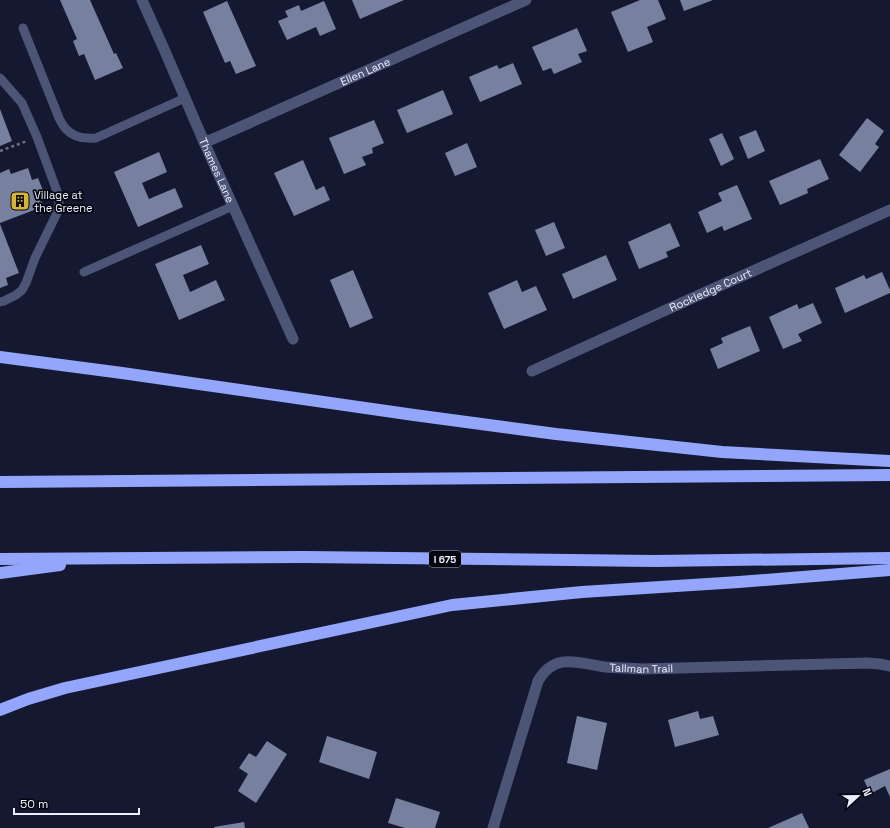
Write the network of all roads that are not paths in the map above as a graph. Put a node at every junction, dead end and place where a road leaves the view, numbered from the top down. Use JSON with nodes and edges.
{"nodes":[{"id":1,"x":142,"y":0,"type":"edge"},
{"id":2,"x":526,"y":0,"type":"edge"},
{"id":3,"x":23,"y":28,"type":"dead end"},
{"id":4,"x":0,"y":78,"type":"edge"},
{"id":5,"x":185,"y":98,"type":"junction"},
{"id":6,"x":204,"y":142,"type":"junction"},
{"id":7,"x":233,"y":206,"type":"junction"},
{"id":8,"x":890,"y":210,"type":"edge"},
{"id":9,"x":84,"y":272,"type":"dead end"},
{"id":10,"x":0,"y":302,"type":"edge"},
{"id":11,"x":293,"y":339,"type":"dead end"},
{"id":12,"x":0,"y":357,"type":"edge"},
{"id":13,"x":532,"y":371,"type":"dead end"},
{"id":14,"x":890,"y":461,"type":"edge"},
{"id":15,"x":890,"y":475,"type":"edge"},
{"id":16,"x":0,"y":482,"type":"edge"},
{"id":17,"x":108,"y":558,"type":"junction"},
{"id":18,"x":890,"y":558,"type":"edge"},
{"id":19,"x":0,"y":559,"type":"edge"},
{"id":20,"x":890,"y":570,"type":"edge"},
{"id":21,"x":0,"y":573,"type":"edge"},
{"id":22,"x":890,"y":666,"type":"edge"},
{"id":23,"x":0,"y":710,"type":"edge"},
{"id":24,"x":493,"y":828,"type":"edge"}],
"edges":[{"from":1,"to":5,"type":"street","name":"Thames Lane"},
{"from":2,"to":6,"type":"street","name":"Ellen Lane"},
{"from":3,"to":5,"type":"lane"},
{"from":4,"to":10,"type":"lane"},
{"from":5,"to":6,"type":"street","name":"Thames Lane"},
{"from":6,"to":7,"type":"street","name":"Thames Lane"},
{"from":7,"to":9,"type":"lane"},
{"from":7,"to":11,"type":"street","name":"Thames Lane"},
{"from":8,"to":13,"type":"street","name":"Rockledge Court"},
{"from":12,"to":14,"type":"highway"},
{"from":15,"to":16,"type":"highway"},
{"from":17,"to":18,"type":"highway","number":"I 675"},
{"from":17,"to":19,"type":"highway","number":"I 675"},
{"from":17,"to":21,"type":"highway"},
{"from":20,"to":23,"type":"highway"},
{"from":22,"to":24,"type":"street","name":"Tallman Trail"}]}
